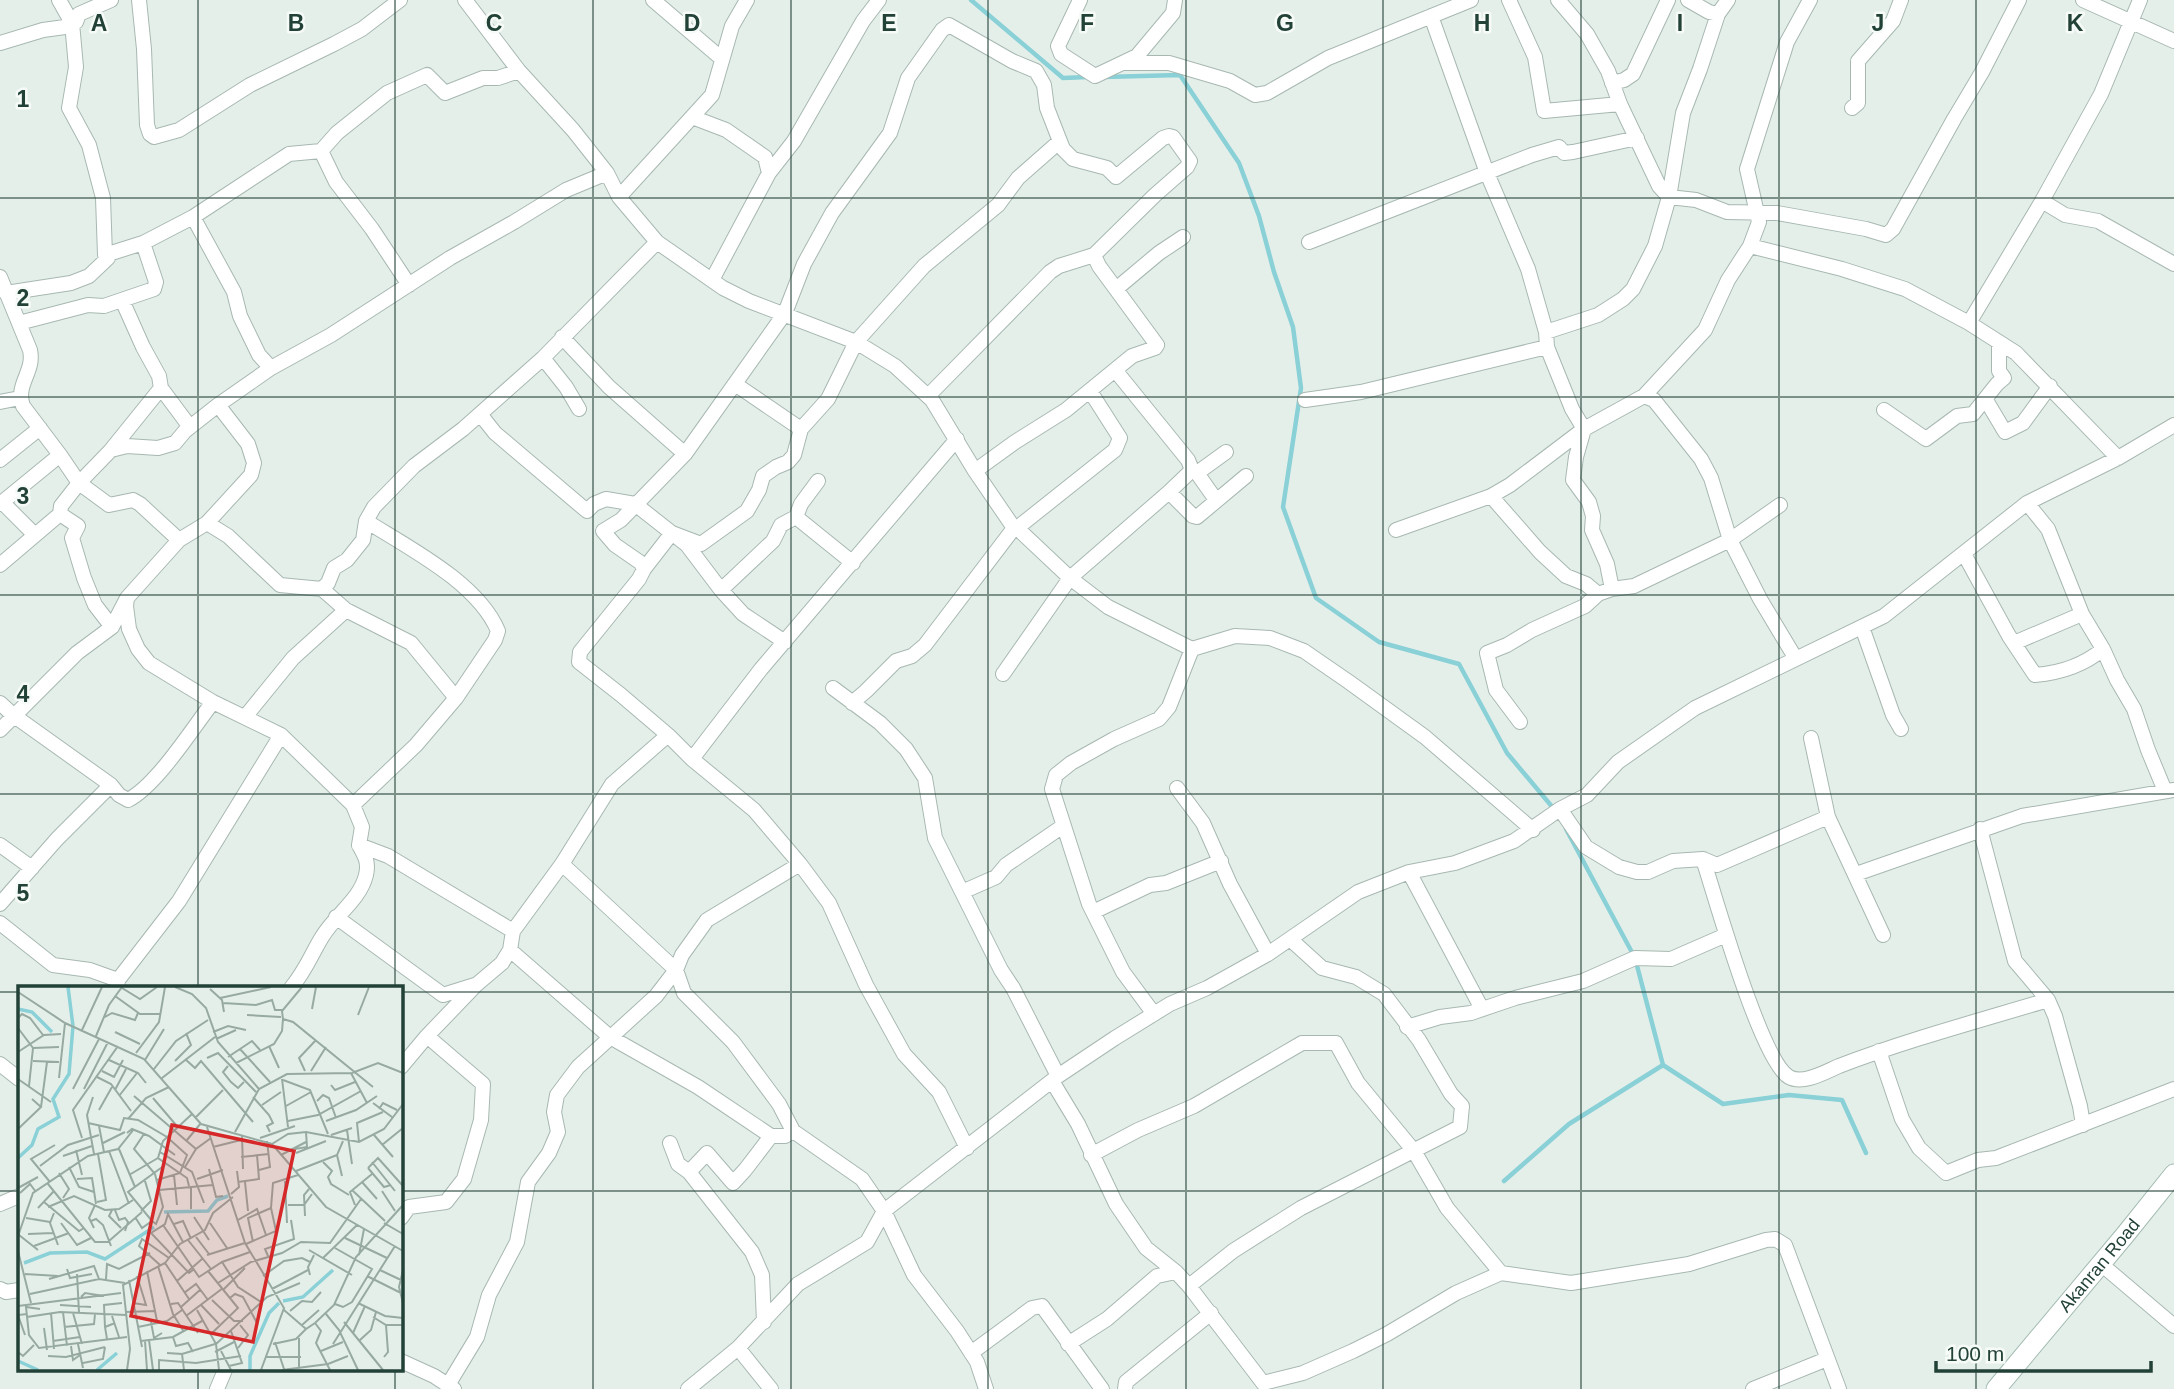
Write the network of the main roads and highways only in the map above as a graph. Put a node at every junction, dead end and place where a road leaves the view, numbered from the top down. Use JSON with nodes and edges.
{"nodes":[{"id":1,"x":2174,"y":1174,"type":"edge"},
{"id":2,"x":1996,"y":1389,"type":"edge"}],
"edges":[{"from":1,"to":2,"type":"main road","name":"Akanran Road"}]}
